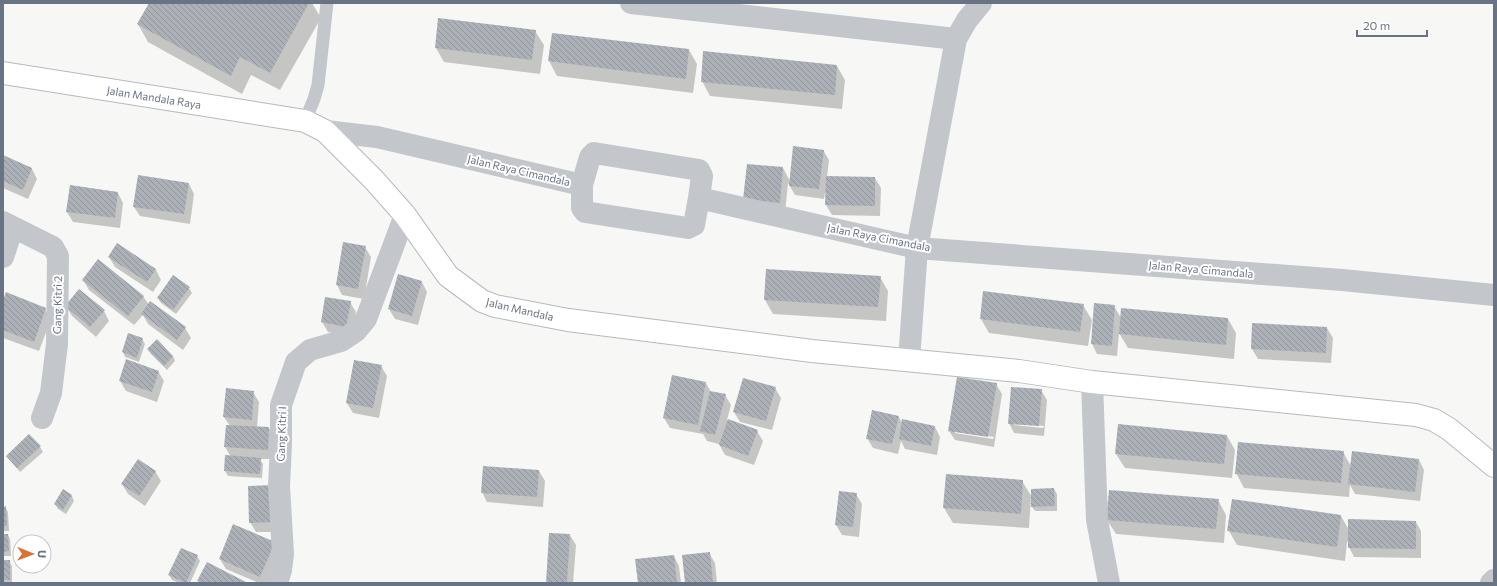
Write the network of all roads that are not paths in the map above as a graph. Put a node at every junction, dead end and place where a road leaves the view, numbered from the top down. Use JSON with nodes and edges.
{"nodes":[{"id":1,"x":327,"y":3,"type":"edge"},
{"id":2,"x":631,"y":3,"type":"edge"},
{"id":3,"x":981,"y":3,"type":"edge"},
{"id":4,"x":956,"y":39,"type":"junction"},
{"id":5,"x":3,"y":73,"type":"edge"},
{"id":6,"x":305,"y":121,"type":"junction"},
{"id":7,"x":325,"y":131,"type":"junction"},
{"id":8,"x":582,"y":185,"type":"junction"},
{"id":9,"x":699,"y":198,"type":"junction"},
{"id":10,"x":404,"y":215,"type":"junction"},
{"id":11,"x":8,"y":225,"type":"edge"},
{"id":12,"x":918,"y":248,"type":"junction"},
{"id":13,"x":3,"y":257,"type":"edge"},
{"id":14,"x":1494,"y":295,"type":"edge"},
{"id":15,"x":908,"y":360,"type":"junction"},
{"id":16,"x":1092,"y":382,"type":"junction"},
{"id":17,"x":42,"y":418,"type":"dead end"},
{"id":18,"x":1494,"y":466,"type":"edge"},
{"id":19,"x":1494,"y":580,"type":"edge"},
{"id":20,"x":276,"y":583,"type":"edge"},
{"id":21,"x":1109,"y":583,"type":"edge"},
{"id":22,"x":1491,"y":583,"type":"edge"}],
"edges":[{"from":1,"to":6,"type":"lane"},
{"from":2,"to":4,"type":"street"},
{"from":3,"to":4,"type":"street"},
{"from":4,"to":12,"type":"street"},
{"from":5,"to":6,"type":"street","name":"Jalan Mandala Raya"},
{"from":6,"to":7,"type":"street","name":"Jalan Mandala"},
{"from":7,"to":8,"type":"street","name":"Jalan Raya Cimandala"},
{"from":7,"to":10,"type":"street","name":"Jalan Mandala"},
{"from":8,"to":9,"type":"street"},
{"from":8,"to":9,"type":"street","name":"Jalan Raya Cimandala"},
{"from":9,"to":12,"type":"street","name":"Jalan Raya Cimandala"},
{"from":10,"to":15,"type":"street","name":"Jalan Mandala"},
{"from":10,"to":20,"type":"street","name":"Gang Kitri I"},
{"from":11,"to":13,"type":"street"},
{"from":11,"to":17,"type":"street","name":"Gang Kitri 2"},
{"from":12,"to":14,"type":"street","name":"Jalan Raya Cimandala"},
{"from":12,"to":15,"type":"street"},
{"from":15,"to":16,"type":"street"},
{"from":16,"to":18,"type":"street"},
{"from":16,"to":21,"type":"street"},
{"from":19,"to":22,"type":"street"}]}
